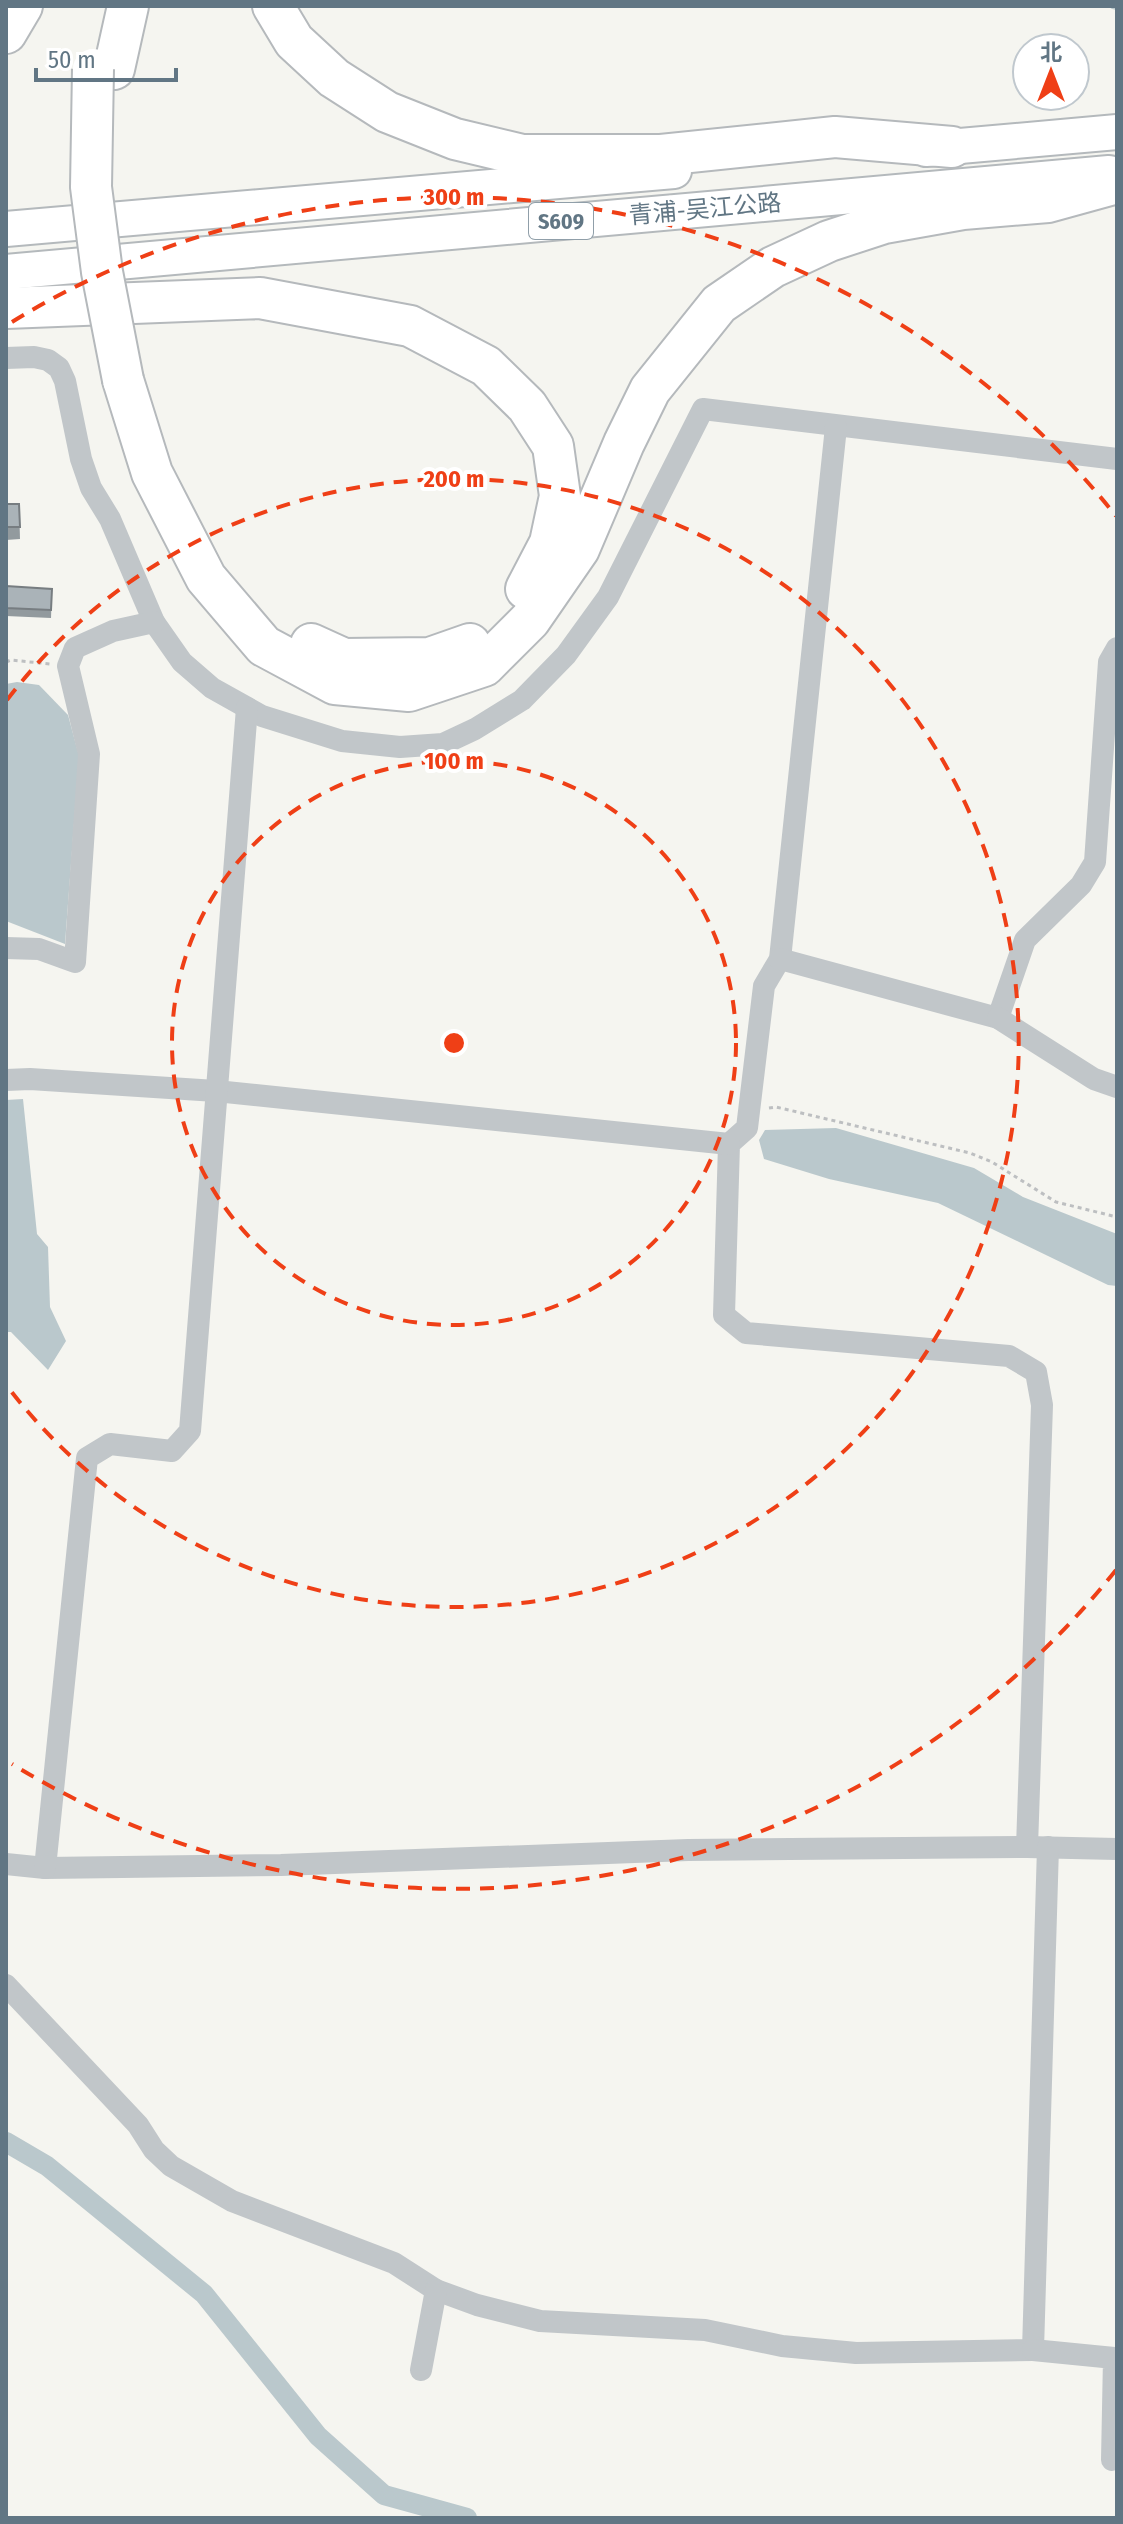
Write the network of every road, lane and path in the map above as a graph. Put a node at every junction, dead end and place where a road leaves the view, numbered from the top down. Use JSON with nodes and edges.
{"nodes":[{"id":1,"x":22,"y":6,"type":"edge"},
{"id":2,"x":105,"y":6,"type":"edge"},
{"id":3,"x":128,"y":6,"type":"edge"},
{"id":4,"x":273,"y":6,"type":"edge"},
{"id":5,"x":6,"y":33,"type":"edge"},
{"id":6,"x":103,"y":69,"type":"junction"},
{"id":7,"x":1117,"y":132,"type":"edge"},
{"id":8,"x":952,"y":147,"type":"junction"},
{"id":9,"x":1117,"y":172,"type":"edge"},
{"id":10,"x":1117,"y":183,"type":"edge"},
{"id":11,"x":6,"y":229,"type":"edge"},
{"id":12,"x":6,"y":272,"type":"edge"},
{"id":13,"x":6,"y":308,"type":"edge"},
{"id":14,"x":6,"y":358,"type":"edge"},
{"id":15,"x":134,"y":378,"type":"junction"},
{"id":16,"x":836,"y":427,"type":"junction"},
{"id":17,"x":1117,"y":459,"type":"edge"},
{"id":18,"x":154,"y":622,"type":"junction"},
{"id":19,"x":1117,"y":648,"type":"edge"},
{"id":20,"x":6,"y":662,"type":"edge"},
{"id":21,"x":68,"y":666,"type":"junction"},
{"id":22,"x":247,"y":708,"type":"junction"},
{"id":23,"x":6,"y":948,"type":"edge"},
{"id":24,"x":780,"y":959,"type":"junction"},
{"id":25,"x":998,"y":1018,"type":"junction"},
{"id":26,"x":6,"y":1080,"type":"edge"},
{"id":27,"x":1117,"y":1087,"type":"edge"},
{"id":28,"x":216,"y":1091,"type":"junction"},
{"id":29,"x":749,"y":1111,"type":"junction"},
{"id":30,"x":729,"y":1144,"type":"junction"},
{"id":31,"x":1117,"y":1217,"type":"edge"},
{"id":32,"x":1038,"y":1847,"type":"junction"},
{"id":33,"x":1117,"y":1849,"type":"edge"},
{"id":34,"x":6,"y":1864,"type":"edge"},
{"id":35,"x":45,"y":1868,"type":"junction"},
{"id":36,"x":6,"y":1985,"type":"edge"},
{"id":37,"x":436,"y":2290,"type":"junction"},
{"id":38,"x":1033,"y":2350,"type":"junction"},
{"id":39,"x":421,"y":2370,"type":"dead end"},
{"id":40,"x":1112,"y":2460,"type":"dead end"}],
"edges":[{"from":1,"to":5,"type":"highway"},
{"from":2,"to":6,"type":"highway"},
{"from":3,"to":6,"type":"highway"},
{"from":4,"to":8,"type":"highway"},
{"from":6,"to":15,"type":"highway"},
{"from":7,"to":8,"type":"main road","name":"青浦-吴江公路","number":"S609"},
{"from":8,"to":11,"type":"main road","name":"青浦-吴江公路","number":"S609"},
{"from":9,"to":12,"type":"main road","name":"青浦-吴江公路","number":"S609"},
{"from":10,"to":15,"type":"highway"},
{"from":13,"to":15,"type":"highway"},
{"from":14,"to":18,"type":"street"},
{"from":16,"to":17,"type":"street"},
{"from":16,"to":22,"type":"street"},
{"from":16,"to":24,"type":"street"},
{"from":18,"to":21,"type":"street"},
{"from":18,"to":22,"type":"street"},
{"from":19,"to":25,"type":"street"},
{"from":20,"to":21,"type":"path"},
{"from":21,"to":23,"type":"street"},
{"from":22,"to":28,"type":"street"},
{"from":24,"to":25,"type":"street"},
{"from":24,"to":29,"type":"street"},
{"from":25,"to":27,"type":"street"},
{"from":26,"to":28,"type":"street"},
{"from":28,"to":30,"type":"street"},
{"from":28,"to":35,"type":"street"},
{"from":29,"to":30,"type":"street"},
{"from":29,"to":31,"type":"path"},
{"from":30,"to":32,"type":"street"},
{"from":32,"to":33,"type":"street"},
{"from":32,"to":35,"type":"street"},
{"from":32,"to":38,"type":"street"},
{"from":34,"to":35,"type":"street"},
{"from":36,"to":37,"type":"street"},
{"from":37,"to":38,"type":"street"},
{"from":37,"to":39,"type":"street"},
{"from":38,"to":40,"type":"street"}]}
